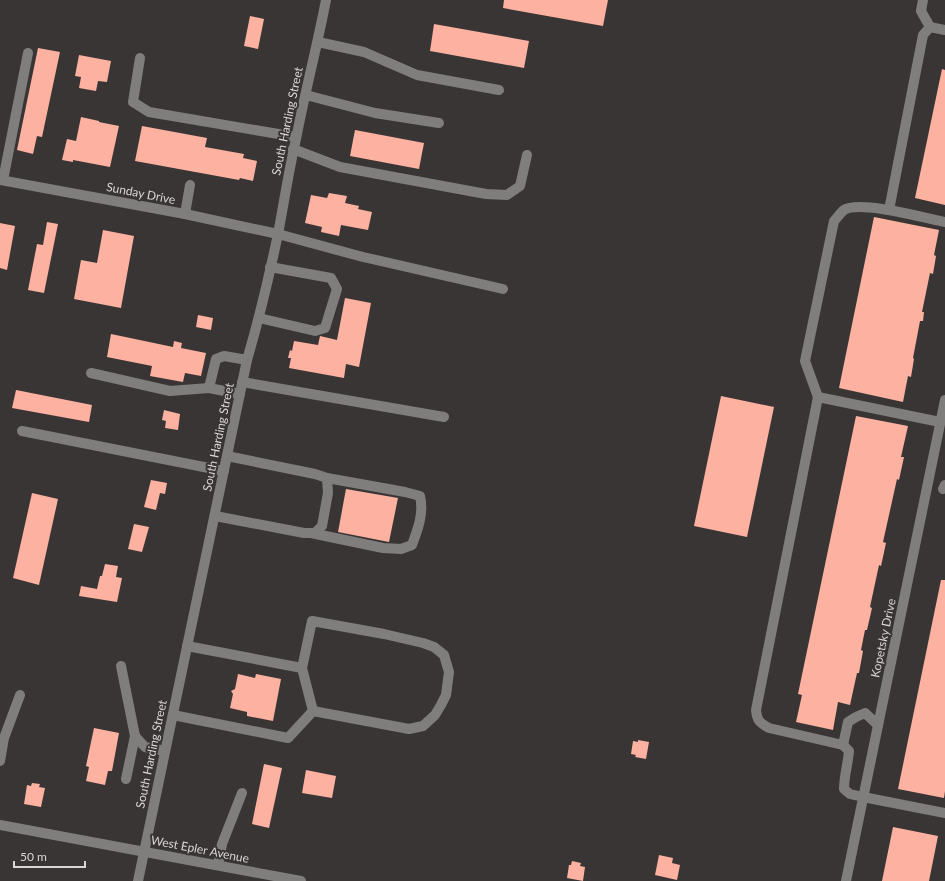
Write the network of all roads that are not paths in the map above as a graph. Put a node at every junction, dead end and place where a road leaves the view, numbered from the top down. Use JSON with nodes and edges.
{"nodes":[{"id":1,"x":326,"y":0,"type":"edge"},
{"id":2,"x":923,"y":0,"type":"edge"},
{"id":3,"x":930,"y":27,"type":"junction"},
{"id":4,"x":945,"y":30,"type":"edge"},
{"id":5,"x":318,"y":42,"type":"junction"},
{"id":6,"x":28,"y":53,"type":"dead end"},
{"id":7,"x":140,"y":58,"type":"dead end"},
{"id":8,"x":499,"y":90,"type":"dead end"},
{"id":9,"x":306,"y":95,"type":"junction"},
{"id":10,"x":439,"y":123,"type":"dead end"},
{"id":11,"x":296,"y":136,"type":"junction"},
{"id":12,"x":293,"y":149,"type":"junction"},
{"id":13,"x":527,"y":155,"type":"dead end"},
{"id":14,"x":1,"y":180,"type":"edge"},
{"id":15,"x":190,"y":185,"type":"dead end"},
{"id":16,"x":889,"y":210,"type":"junction"},
{"id":17,"x":185,"y":214,"type":"junction"},
{"id":18,"x":945,"y":222,"type":"edge"},
{"id":19,"x":278,"y":234,"type":"junction"},
{"id":20,"x":270,"y":267,"type":"junction"},
{"id":21,"x":503,"y":289,"type":"dead end"},
{"id":22,"x":259,"y":318,"type":"junction"},
{"id":23,"x":247,"y":360,"type":"junction"},
{"id":24,"x":91,"y":373,"type":"dead end"},
{"id":25,"x":242,"y":382,"type":"junction"},
{"id":26,"x":209,"y":388,"type":"junction"},
{"id":27,"x":240,"y":394,"type":"junction"},
{"id":28,"x":818,"y":396,"type":"junction"},
{"id":29,"x":945,"y":400,"type":"edge"},
{"id":30,"x":444,"y":416,"type":"dead end"},
{"id":31,"x":940,"y":422,"type":"junction"},
{"id":32,"x":22,"y":432,"type":"dead end"},
{"id":33,"x":227,"y":456,"type":"junction"},
{"id":34,"x":224,"y":471,"type":"junction"},
{"id":35,"x":327,"y":478,"type":"junction"},
{"id":36,"x":214,"y":516,"type":"junction"},
{"id":37,"x":311,"y":533,"type":"junction"},
{"id":38,"x":187,"y":646,"type":"junction"},
{"id":39,"x":121,"y":666,"type":"dead end"},
{"id":40,"x":302,"y":668,"type":"junction"},
{"id":41,"x":20,"y":694,"type":"dead end"},
{"id":42,"x":313,"y":711,"type":"junction"},
{"id":43,"x":173,"y":715,"type":"junction"},
{"id":44,"x":878,"y":725,"type":"junction"},
{"id":45,"x":135,"y":736,"type":"junction"},
{"id":46,"x":843,"y":745,"type":"junction"},
{"id":47,"x":165,"y":751,"type":"junction"},
{"id":48,"x":0,"y":762,"type":"edge"},
{"id":49,"x":126,"y":779,"type":"dead end"},
{"id":50,"x":242,"y":793,"type":"dead end"},
{"id":51,"x":863,"y":797,"type":"junction"},
{"id":52,"x":945,"y":813,"type":"edge"},
{"id":53,"x":0,"y":825,"type":"edge"},
{"id":54,"x":144,"y":851,"type":"junction"},
{"id":55,"x":218,"y":865,"type":"junction"},
{"id":56,"x":295,"y":880,"type":"edge"},
{"id":57,"x":138,"y":881,"type":"edge"},
{"id":58,"x":846,"y":881,"type":"edge"}],
"edges":[{"from":1,"to":5,"type":"street","name":"South Harding Street"},
{"from":2,"to":3,"type":"street"},
{"from":3,"to":4,"type":"street"},
{"from":3,"to":16,"type":"street"},
{"from":5,"to":8,"type":"street"},
{"from":5,"to":9,"type":"street","name":"South Harding Street"},
{"from":6,"to":14,"type":"street"},
{"from":7,"to":11,"type":"street"},
{"from":9,"to":10,"type":"street"},
{"from":9,"to":11,"type":"street","name":"South Harding Street"},
{"from":11,"to":12,"type":"street","name":"South Harding Street"},
{"from":12,"to":13,"type":"street"},
{"from":12,"to":19,"type":"street","name":"South Harding Street"},
{"from":14,"to":17,"type":"street","name":"Sunday Drive"},
{"from":15,"to":17,"type":"street"},
{"from":16,"to":18,"type":"street"},
{"from":16,"to":28,"type":"street"},
{"from":17,"to":19,"type":"street","name":"Sunday Drive"},
{"from":19,"to":20,"type":"street","name":"South Harding Street"},
{"from":19,"to":21,"type":"street","name":"Sunday Drive"},
{"from":20,"to":22,"type":"street","name":"South Harding Street"},
{"from":20,"to":22,"type":"street"},
{"from":22,"to":23,"type":"street","name":"South Harding Street"},
{"from":23,"to":25,"type":"street","name":"South Harding Street"},
{"from":23,"to":26,"type":"street"},
{"from":24,"to":26,"type":"street"},
{"from":25,"to":27,"type":"street","name":"South Harding Street"},
{"from":25,"to":30,"type":"street"},
{"from":26,"to":27,"type":"street"},
{"from":27,"to":33,"type":"street","name":"South Harding Street"},
{"from":28,"to":31,"type":"street"},
{"from":28,"to":46,"type":"street"},
{"from":29,"to":31,"type":"street","name":"Kopetsky Drive"},
{"from":31,"to":44,"type":"street","name":"Kopetsky Drive"},
{"from":32,"to":34,"type":"street"},
{"from":33,"to":34,"type":"street","name":"South Harding Street"},
{"from":33,"to":35,"type":"street"},
{"from":34,"to":36,"type":"street","name":"South Harding Street"},
{"from":35,"to":37,"type":"street"},
{"from":35,"to":37,"type":"street"},
{"from":36,"to":37,"type":"street"},
{"from":36,"to":38,"type":"street","name":"South Harding Street"},
{"from":38,"to":40,"type":"street"},
{"from":38,"to":43,"type":"street","name":"South Harding Street"},
{"from":39,"to":45,"type":"street"},
{"from":40,"to":42,"type":"street"},
{"from":40,"to":42,"type":"street"},
{"from":41,"to":48,"type":"street"},
{"from":42,"to":43,"type":"street"},
{"from":43,"to":47,"type":"street","name":"South Harding Street"},
{"from":44,"to":46,"type":"street"},
{"from":44,"to":51,"type":"street","name":"Kopetsky Drive"},
{"from":45,"to":47,"type":"street"},
{"from":45,"to":49,"type":"street"},
{"from":46,"to":51,"type":"street"},
{"from":47,"to":54,"type":"street","name":"South Harding Street"},
{"from":50,"to":55,"type":"street"},
{"from":51,"to":52,"type":"street"},
{"from":51,"to":58,"type":"street","name":"Kopetsky Drive"},
{"from":53,"to":54,"type":"street","name":"West Epler Avenue"},
{"from":54,"to":55,"type":"street","name":"West Epler Avenue"},
{"from":54,"to":57,"type":"street","name":"South Harding Street"},
{"from":55,"to":56,"type":"street","name":"West Epler Avenue"}]}
